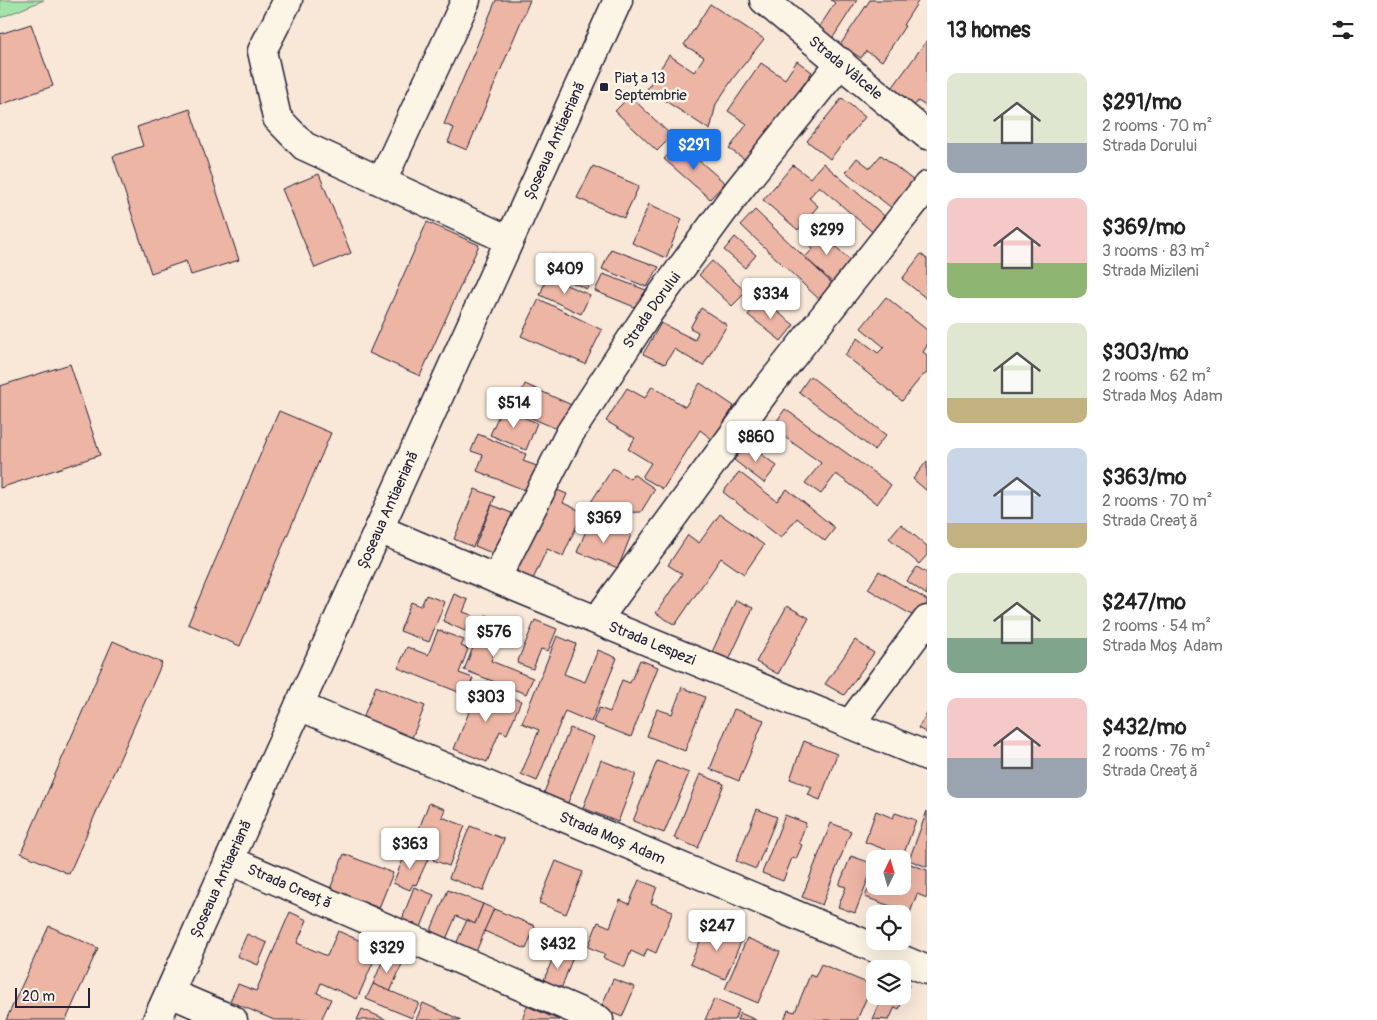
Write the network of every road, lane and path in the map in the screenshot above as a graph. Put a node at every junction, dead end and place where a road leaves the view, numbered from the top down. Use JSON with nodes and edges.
{"nodes":[{"id":1,"x":288,"y":0,"type":"edge"},
{"id":2,"x":466,"y":0,"type":"edge"},
{"id":3,"x":618,"y":0,"type":"edge"},
{"id":4,"x":764,"y":0,"type":"edge"},
{"id":5,"x":841,"y":62,"type":"junction"},
{"id":6,"x":927,"y":135,"type":"edge"},
{"id":7,"x":382,"y":182,"type":"junction"},
{"id":8,"x":927,"y":186,"type":"edge"},
{"id":9,"x":509,"y":240,"type":"junction"},
{"id":10,"x":379,"y":529,"type":"junction"},
{"id":11,"x":496,"y":579,"type":"junction"},
{"id":12,"x":597,"y":620,"type":"junction"},
{"id":13,"x":927,"y":620,"type":"edge"},
{"id":14,"x":299,"y":706,"type":"junction"},
{"id":15,"x":850,"y":724,"type":"junction"},
{"id":16,"x":927,"y":756,"type":"edge"},
{"id":17,"x":229,"y":860,"type":"junction"},
{"id":18,"x":927,"y":970,"type":"edge"},
{"id":19,"x":170,"y":994,"type":"junction"},
{"id":20,"x":158,"y":1020,"type":"edge"},
{"id":21,"x":233,"y":1020,"type":"edge"},
{"id":22,"x":599,"y":1020,"type":"edge"}],
"edges":[{"from":1,"to":7,"type":"street"},
{"from":2,"to":7,"type":"street"},
{"from":3,"to":9,"type":"street","name":"Șoseaua Antiaeriană"},
{"from":4,"to":5,"type":"street","name":"Strada Vâlcele"},
{"from":5,"to":6,"type":"street","name":"Strada Vâlcele"},
{"from":5,"to":11,"type":"street","name":"Strada Dorului"},
{"from":7,"to":9,"type":"street"},
{"from":8,"to":12,"type":"street"},
{"from":9,"to":10,"type":"street","name":"Șoseaua Antiaeriană"},
{"from":10,"to":11,"type":"street","name":"Strada Lespezi"},
{"from":10,"to":14,"type":"street","name":"Șoseaua Antiaeriană"},
{"from":11,"to":12,"type":"street","name":"Strada Lespezi"},
{"from":12,"to":15,"type":"street","name":"Strada Lespezi"},
{"from":13,"to":15,"type":"street"},
{"from":14,"to":17,"type":"street","name":"Șoseaua Antiaeriană"},
{"from":14,"to":18,"type":"street","name":"Strada Moș Adam"},
{"from":15,"to":16,"type":"street","name":"Strada Lespezi"},
{"from":17,"to":19,"type":"street","name":"Șoseaua Antiaeriană"},
{"from":17,"to":22,"type":"street","name":"Strada Creață"},
{"from":19,"to":20,"type":"street","name":"Șoseaua Antiaeriană"},
{"from":19,"to":21,"type":"street"}]}
